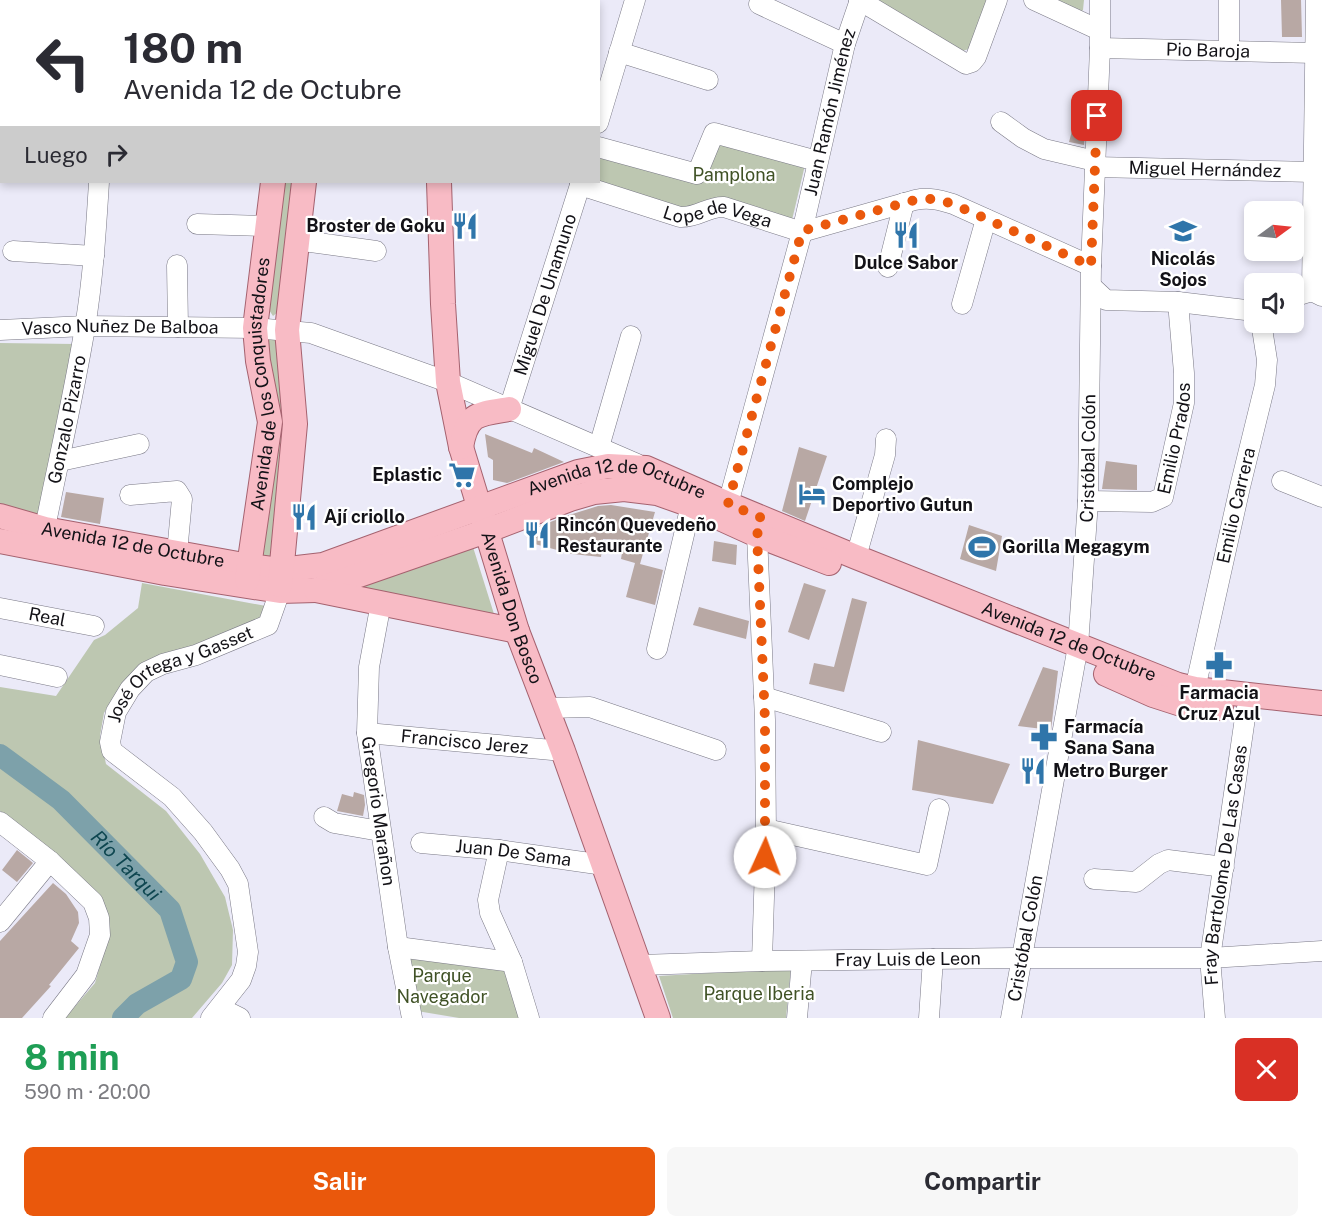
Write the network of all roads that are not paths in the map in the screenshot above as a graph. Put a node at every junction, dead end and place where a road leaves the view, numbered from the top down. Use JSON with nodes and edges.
{"nodes":[{"id":1,"x":635,"y":0,"type":"edge"},
{"id":2,"x":860,"y":0,"type":"edge"},
{"id":3,"x":997,"y":0,"type":"edge"},
{"id":4,"x":1034,"y":0,"type":"edge"},
{"id":5,"x":1100,"y":0,"type":"edge"},
{"id":6,"x":1229,"y":0,"type":"edge"},
{"id":7,"x":1316,"y":0,"type":"edge"},
{"id":8,"x":759,"y":4,"type":"dead end"},
{"id":9,"x":1100,"y":39,"type":"junction"},
{"id":10,"x":845,"y":44,"type":"junction"},
{"id":11,"x":1228,"y":50,"type":"junction"},
{"id":12,"x":620,"y":52,"type":"junction"},
{"id":13,"x":1315,"y":53,"type":"junction"},
{"id":14,"x":708,"y":80,"type":"dead end"},
{"id":15,"x":600,"y":117,"type":"edge"},
{"id":16,"x":1001,"y":122,"type":"dead end"},
{"id":17,"x":1318,"y":146,"type":"edge"},
{"id":18,"x":600,"y":148,"type":"edge"},
{"id":19,"x":817,"y":161,"type":"junction"},
{"id":20,"x":1095,"y":164,"type":"junction"},
{"id":21,"x":99,"y":183,"type":"edge"},
{"id":22,"x":273,"y":183,"type":"edge"},
{"id":23,"x":304,"y":183,"type":"edge"},
{"id":24,"x":439,"y":183,"type":"edge"},
{"id":25,"x":581,"y":183,"type":"edge"},
{"id":26,"x":1316,"y":184,"type":"edge"},
{"id":27,"x":904,"y":203,"type":"junction"},
{"id":28,"x":986,"y":219,"type":"junction"},
{"id":29,"x":197,"y":224,"type":"dead end"},
{"id":30,"x":267,"y":226,"type":"junction"},
{"id":31,"x":802,"y":231,"type":"junction"},
{"id":32,"x":296,"y":240,"type":"junction"},
{"id":33,"x":13,"y":251,"type":"dead end"},
{"id":34,"x":376,"y":251,"type":"dead end"},
{"id":35,"x":94,"y":256,"type":"junction"},
{"id":36,"x":177,"y":265,"type":"dead end"},
{"id":37,"x":1091,"y":266,"type":"junction"},
{"id":38,"x":888,"y":267,"type":"dead end"},
{"id":39,"x":1092,"y":287,"type":"junction"},
{"id":40,"x":1317,"y":293,"type":"edge"},
{"id":41,"x":1178,"y":302,"type":"junction"},
{"id":42,"x":962,"y":304,"type":"dead end"},
{"id":43,"x":1244,"y":310,"type":"edge"},
{"id":44,"x":85,"y":326,"type":"junction"},
{"id":45,"x":178,"y":327,"type":"junction"},
{"id":46,"x":255,"y":328,"type":"junction"},
{"id":47,"x":0,"y":330,"type":"edge"},
{"id":48,"x":287,"y":330,"type":"junction"},
{"id":49,"x":1263,"y":333,"type":"edge"},
{"id":50,"x":631,"y":336,"type":"dead end"},
{"id":51,"x":448,"y":382,"type":"junction"},
{"id":52,"x":509,"y":409,"type":"junction"},
{"id":53,"x":886,"y":439,"type":"dead end"},
{"id":54,"x":139,"y":444,"type":"dead end"},
{"id":55,"x":461,"y":447,"type":"junction"},
{"id":56,"x":599,"y":447,"type":"junction"},
{"id":57,"x":60,"y":461,"type":"junction"},
{"id":58,"x":646,"y":468,"type":"junction"},
{"id":59,"x":1282,"y":481,"type":"dead end"},
{"id":60,"x":130,"y":495,"type":"dead end"},
{"id":61,"x":1322,"y":496,"type":"edge"},
{"id":62,"x":1088,"y":501,"type":"junction"},
{"id":63,"x":728,"y":504,"type":"junction"},
{"id":64,"x":691,"y":505,"type":"junction"},
{"id":65,"x":480,"y":507,"type":"junction"},
{"id":66,"x":0,"y":516,"type":"edge"},
{"id":67,"x":760,"y":527,"type":"junction"},
{"id":68,"x":486,"y":531,"type":"junction"},
{"id":69,"x":43,"y":539,"type":"junction"},
{"id":70,"x":0,"y":541,"type":"edge"},
{"id":71,"x":177,"y":553,"type":"junction"},
{"id":72,"x":855,"y":556,"type":"junction"},
{"id":73,"x":248,"y":576,"type":"junction"},
{"id":74,"x":280,"y":581,"type":"junction"},
{"id":75,"x":316,"y":590,"type":"junction"},
{"id":76,"x":381,"y":603,"type":"junction"},
{"id":77,"x":0,"y":608,"type":"edge"},
{"id":78,"x":94,"y":626,"type":"dead end"},
{"id":79,"x":517,"y":631,"type":"junction"},
{"id":80,"x":657,"y":649,"type":"dead end"},
{"id":81,"x":1077,"y":653,"type":"junction"},
{"id":82,"x":0,"y":665,"type":"edge"},
{"id":83,"x":57,"y":677,"type":"dead end"},
{"id":84,"x":1195,"y":689,"type":"junction"},
{"id":85,"x":764,"y":697,"type":"junction"},
{"id":86,"x":1322,"y":703,"type":"edge"},
{"id":87,"x":546,"y":708,"type":"junction"},
{"id":88,"x":1246,"y":711,"type":"junction"},
{"id":89,"x":1322,"y":718,"type":"edge"},
{"id":90,"x":881,"y":732,"type":"dead end"},
{"id":91,"x":367,"y":733,"type":"junction"},
{"id":92,"x":716,"y":750,"type":"dead end"},
{"id":93,"x":563,"y":751,"type":"junction"},
{"id":94,"x":939,"y":809,"type":"dead end"},
{"id":95,"x":324,"y":817,"type":"dead end"},
{"id":96,"x":0,"y":822,"type":"edge"},
{"id":97,"x":766,"y":829,"type":"junction"},
{"id":98,"x":380,"y":831,"type":"junction"},
{"id":99,"x":421,"y":843,"type":"dead end"},
{"id":100,"x":499,"y":850,"type":"junction"},
{"id":101,"x":50,"y":861,"type":"junction"},
{"id":102,"x":604,"y":865,"type":"junction"},
{"id":103,"x":1224,"y":867,"type":"junction"},
{"id":104,"x":1094,"y":879,"type":"dead end"},
{"id":105,"x":0,"y":922,"type":"edge"},
{"id":106,"x":398,"y":947,"type":"junction"},
{"id":107,"x":1322,"y":951,"type":"edge"},
{"id":108,"x":1021,"y":958,"type":"junction"},
{"id":109,"x":1210,"y":958,"type":"junction"},
{"id":110,"x":933,"y":959,"type":"junction"},
{"id":111,"x":762,"y":961,"type":"junction"},
{"id":112,"x":802,"y":961,"type":"junction"},
{"id":113,"x":512,"y":962,"type":"junction"},
{"id":114,"x":640,"y":965,"type":"junction"},
{"id":115,"x":215,"y":1013,"type":"edge"},
{"id":116,"x":53,"y":1018,"type":"edge"},
{"id":117,"x":240,"y":1018,"type":"edge"},
{"id":118,"x":412,"y":1018,"type":"edge"},
{"id":119,"x":529,"y":1018,"type":"edge"},
{"id":120,"x":658,"y":1018,"type":"edge"},
{"id":121,"x":797,"y":1018,"type":"edge"},
{"id":122,"x":929,"y":1018,"type":"edge"},
{"id":123,"x":1011,"y":1018,"type":"edge"},
{"id":124,"x":1215,"y":1018,"type":"edge"}],
"edges":[{"from":1,"to":12,"type":"street"},
{"from":2,"to":3,"type":"street"},
{"from":2,"to":10,"type":"street","name":"Juan Ramón Jiménez"},
{"from":4,"to":9,"type":"street"},
{"from":5,"to":9,"type":"street","name":"Cristóbal Colón"},
{"from":6,"to":11,"type":"street"},
{"from":7,"to":13,"type":"street"},
{"from":8,"to":10,"type":"street"},
{"from":9,"to":11,"type":"street","name":"Pio Baroja"},
{"from":9,"to":20,"type":"street","name":"Cristóbal Colón"},
{"from":10,"to":19,"type":"street","name":"Juan Ramón Jiménez"},
{"from":11,"to":13,"type":"street","name":"Pio Baroja"},
{"from":12,"to":14,"type":"street"},
{"from":12,"to":15,"type":"street"},
{"from":13,"to":17,"type":"street"},
{"from":16,"to":20,"type":"street","name":"Miguel Hernández"},
{"from":17,"to":26,"type":"street"},
{"from":18,"to":19,"type":"street"},
{"from":19,"to":31,"type":"street","name":"Juan Ramón Jiménez"},
{"from":20,"to":26,"type":"street","name":"Miguel Hernández"},
{"from":20,"to":37,"type":"street","name":"Cristóbal Colón"},
{"from":21,"to":35,"type":"street","name":"Gonzalo Pizarro"},
{"from":22,"to":30,"type":"main road","name":"Avenida de los Conquistadores"},
{"from":23,"to":32,"type":"main road","name":"Avenida de los Conquistadores"},
{"from":24,"to":51,"type":"main road","name":"Avenida Don Bosco"},
{"from":25,"to":31,"type":"street","name":"Lope de Vega"},
{"from":25,"to":52,"type":"street","name":"Miguel De Unamuno"},
{"from":26,"to":40,"type":"street"},
{"from":27,"to":28,"type":"street"},
{"from":27,"to":31,"type":"street"},
{"from":27,"to":38,"type":"street"},
{"from":28,"to":37,"type":"street"},
{"from":28,"to":42,"type":"street"},
{"from":29,"to":30,"type":"street"},
{"from":30,"to":46,"type":"main road","name":"Avenida de los Conquistadores"},
{"from":31,"to":63,"type":"street","name":"Juan Ramón Jiménez"},
{"from":32,"to":34,"type":"street"},
{"from":32,"to":48,"type":"main road","name":"Avenida de los Conquistadores"},
{"from":33,"to":35,"type":"street"},
{"from":35,"to":44,"type":"street","name":"Gonzalo Pizarro"},
{"from":36,"to":45,"type":"street"},
{"from":37,"to":39,"type":"street","name":"Cristóbal Colón"},
{"from":39,"to":41,"type":"street"},
{"from":39,"to":62,"type":"street","name":"Cristóbal Colón"},
{"from":41,"to":43,"type":"street"},
{"from":41,"to":62,"type":"street","name":"Emilio Prados"},
{"from":44,"to":45,"type":"street","name":"Vasco Nuñez De Balboa"},
{"from":44,"to":47,"type":"street","name":"Vasco Nuñez De Balboa"},
{"from":44,"to":57,"type":"street","name":"Gonzalo Pizarro"},
{"from":45,"to":46,"type":"street","name":"Vasco Nuñez De Balboa"},
{"from":46,"to":48,"type":"street","name":"Vasco Nuñez De Balboa"},
{"from":46,"to":73,"type":"main road","name":"Avenida de los Conquistadores"},
{"from":48,"to":51,"type":"street","name":"Vasco Nuñez De Balboa"},
{"from":48,"to":74,"type":"main road","name":"Avenida de los Conquistadores"},
{"from":49,"to":84,"type":"street","name":"Emilio Carrera"},
{"from":50,"to":56,"type":"street"},
{"from":51,"to":52,"type":"street","name":"Vasco Nuñez De Balboa"},
{"from":51,"to":55,"type":"main road","name":"Avenida Don Bosco"},
{"from":52,"to":55,"type":"main road"},
{"from":52,"to":56,"type":"street","name":"Vasco Nuñez De Balboa"},
{"from":53,"to":72,"type":"street"},
{"from":54,"to":57,"type":"street"},
{"from":55,"to":65,"type":"main road","name":"Avenida Don Bosco"},
{"from":56,"to":58,"type":"street","name":"Vasco Nuñez De Balboa"},
{"from":57,"to":69,"type":"street","name":"Gonzalo Pizarro"},
{"from":58,"to":63,"type":"main road","name":"Avenida 12 de Octubre"},
{"from":58,"to":65,"type":"main road","name":"Avenida 12 de Octubre"},
{"from":59,"to":61,"type":"street"},
{"from":60,"to":71,"type":"street"},
{"from":62,"to":81,"type":"street","name":"Cristóbal Colón"},
{"from":63,"to":67,"type":"main road","name":"Avenida 12 de Octubre"},
{"from":64,"to":67,"type":"main road","name":"Avenida 12 de Octubre"},
{"from":64,"to":68,"type":"main road","name":"Avenida 12 de Octubre"},
{"from":64,"to":80,"type":"street"},
{"from":65,"to":68,"type":"main road","name":"Avenida Don Bosco"},
{"from":65,"to":74,"type":"main road","name":"Avenida 12 de Octubre"},
{"from":66,"to":69,"type":"main road","name":"Avenida 12 de Octubre"},
{"from":67,"to":72,"type":"main road","name":"Avenida 12 de Octubre"},
{"from":67,"to":81,"type":"main road","name":"Avenida 12 de Octubre"},
{"from":67,"to":85,"type":"street"},
{"from":68,"to":75,"type":"main road","name":"Avenida 12 de Octubre"},
{"from":68,"to":79,"type":"main road","name":"Avenida Don Bosco"},
{"from":69,"to":70,"type":"main road","name":"Avenida 12 de Octubre"},
{"from":69,"to":71,"type":"main road","name":"Avenida 12 de Octubre"},
{"from":69,"to":73,"type":"main road","name":"Avenida 12 de Octubre"},
{"from":71,"to":73,"type":"main road","name":"Avenida 12 de Octubre"},
{"from":72,"to":81,"type":"main road","name":"Avenida 12 de Octubre"},
{"from":73,"to":74,"type":"main road","name":"Avenida 12 de Octubre"},
{"from":74,"to":75,"type":"main road","name":"Avenida 12 de Octubre"},
{"from":74,"to":115,"type":"street","name":"José Ortega y Gasset"},
{"from":75,"to":76,"type":"main road"},
{"from":76,"to":79,"type":"main road"},
{"from":76,"to":91,"type":"street","name":"Gregorio Marañon"},
{"from":77,"to":78,"type":"street","name":"Real"},
{"from":79,"to":87,"type":"main road","name":"Avenida Don Bosco"},
{"from":81,"to":84,"type":"main road","name":"Avenida 12 de Octubre"},
{"from":81,"to":88,"type":"main road","name":"Avenida 12 de Octubre"},
{"from":81,"to":108,"type":"street","name":"Cristóbal Colón"},
{"from":82,"to":83,"type":"street"},
{"from":84,"to":86,"type":"main road","name":"Avenida 12 de Octubre"},
{"from":85,"to":90,"type":"street"},
{"from":85,"to":97,"type":"street"},
{"from":87,"to":92,"type":"street"},
{"from":87,"to":93,"type":"main road","name":"Avenida Don Bosco"},
{"from":88,"to":89,"type":"main road","name":"Avenida 12 de Octubre"},
{"from":88,"to":103,"type":"street","name":"Fray Bartolome De Las Casas"},
{"from":91,"to":93,"type":"street","name":"Francisco Jerez"},
{"from":91,"to":98,"type":"street","name":"Gregorio Marañon"},
{"from":93,"to":102,"type":"main road","name":"Avenida Don Bosco"},
{"from":94,"to":97,"type":"street"},
{"from":95,"to":98,"type":"street"},
{"from":96,"to":101,"type":"street"},
{"from":97,"to":111,"type":"street"},
{"from":98,"to":106,"type":"street","name":"Gregorio Marañon"},
{"from":99,"to":100,"type":"street","name":"Juan De Sama"},
{"from":100,"to":102,"type":"street","name":"Juan De Sama"},
{"from":100,"to":113,"type":"street"},
{"from":101,"to":105,"type":"street"},
{"from":101,"to":116,"type":"street"},
{"from":102,"to":114,"type":"main road","name":"Avenida Don Bosco"},
{"from":103,"to":104,"type":"street"},
{"from":103,"to":109,"type":"street","name":"Fray Bartolome De Las Casas"},
{"from":106,"to":113,"type":"street"},
{"from":106,"to":118,"type":"street","name":"Gregorio Marañon"},
{"from":107,"to":109,"type":"street","name":"Fray Luis de Leon"},
{"from":108,"to":109,"type":"street","name":"Fray Luis de Leon"},
{"from":108,"to":110,"type":"street","name":"Fray Luis de Leon"},
{"from":108,"to":123,"type":"street","name":"Cristóbal Colón"},
{"from":109,"to":124,"type":"street","name":"Fray Bartolome De Las Casas"},
{"from":110,"to":112,"type":"street","name":"Fray Luis de Leon"},
{"from":110,"to":122,"type":"street"},
{"from":111,"to":112,"type":"street","name":"Fray Luis de Leon"},
{"from":111,"to":114,"type":"street","name":"Fray Luis de Leon"},
{"from":112,"to":121,"type":"street"},
{"from":113,"to":119,"type":"street"},
{"from":114,"to":120,"type":"main road","name":"Avenida Don Bosco"},
{"from":115,"to":117,"type":"street"}]}
